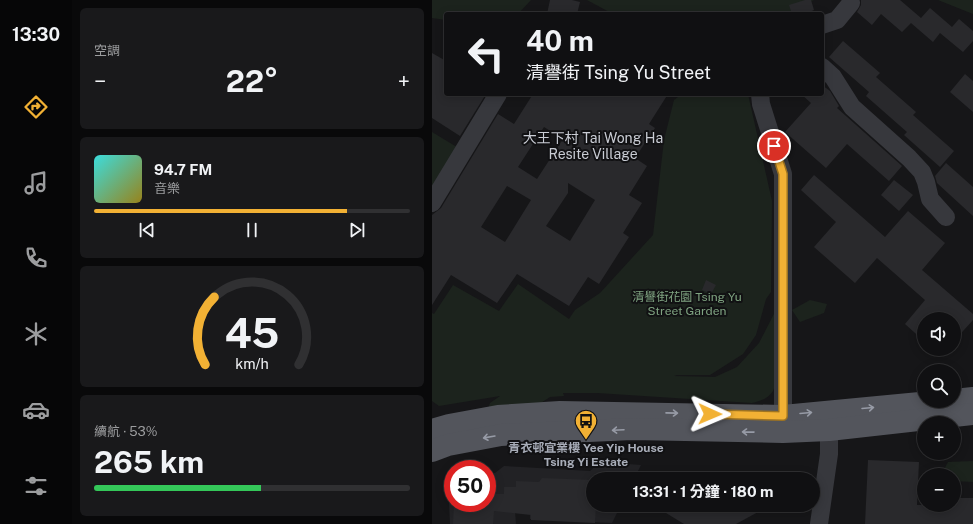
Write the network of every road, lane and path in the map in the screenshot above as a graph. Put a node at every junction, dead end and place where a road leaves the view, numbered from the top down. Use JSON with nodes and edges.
{"nodes":[{"id":1,"x":851,"y":3,"type":"dead end"},
{"id":2,"x":824,"y":24,"type":"edge"},
{"id":3,"x":824,"y":69,"type":"edge"},
{"id":4,"x":497,"y":96,"type":"edge"},
{"id":5,"x":760,"y":96,"type":"edge"},
{"id":6,"x":432,"y":203,"type":"edge"},
{"id":7,"x":946,"y":217,"type":"dead end"},
{"id":8,"x":973,"y":398,"type":"edge"},
{"id":9,"x":961,"y":399,"type":"edge"},
{"id":10,"x":917,"y":405,"type":"edge"},
{"id":11,"x":973,"y":414,"type":"edge"},
{"id":12,"x":829,"y":420,"type":"junction"},
{"id":13,"x":783,"y":424,"type":"junction"},
{"id":14,"x":432,"y":430,"type":"edge"},
{"id":15,"x":432,"y":450,"type":"edge"},
{"id":16,"x":819,"y":524,"type":"edge"}],
"edges":[{"from":1,"to":2,"type":"street"},
{"from":3,"to":7,"type":"street"},
{"from":4,"to":6,"type":"street"},
{"from":5,"to":13,"type":"street"},
{"from":8,"to":9,"type":"main road"},
{"from":12,"to":10,"type":"main road","one_way":true},
{"from":11,"to":12,"type":"main road"},
{"from":12,"to":13,"type":"main road"},
{"from":12,"to":16,"type":"street"},
{"from":14,"to":13,"type":"main road","one_way":true},
{"from":13,"to":15,"type":"main road","one_way":true}]}
